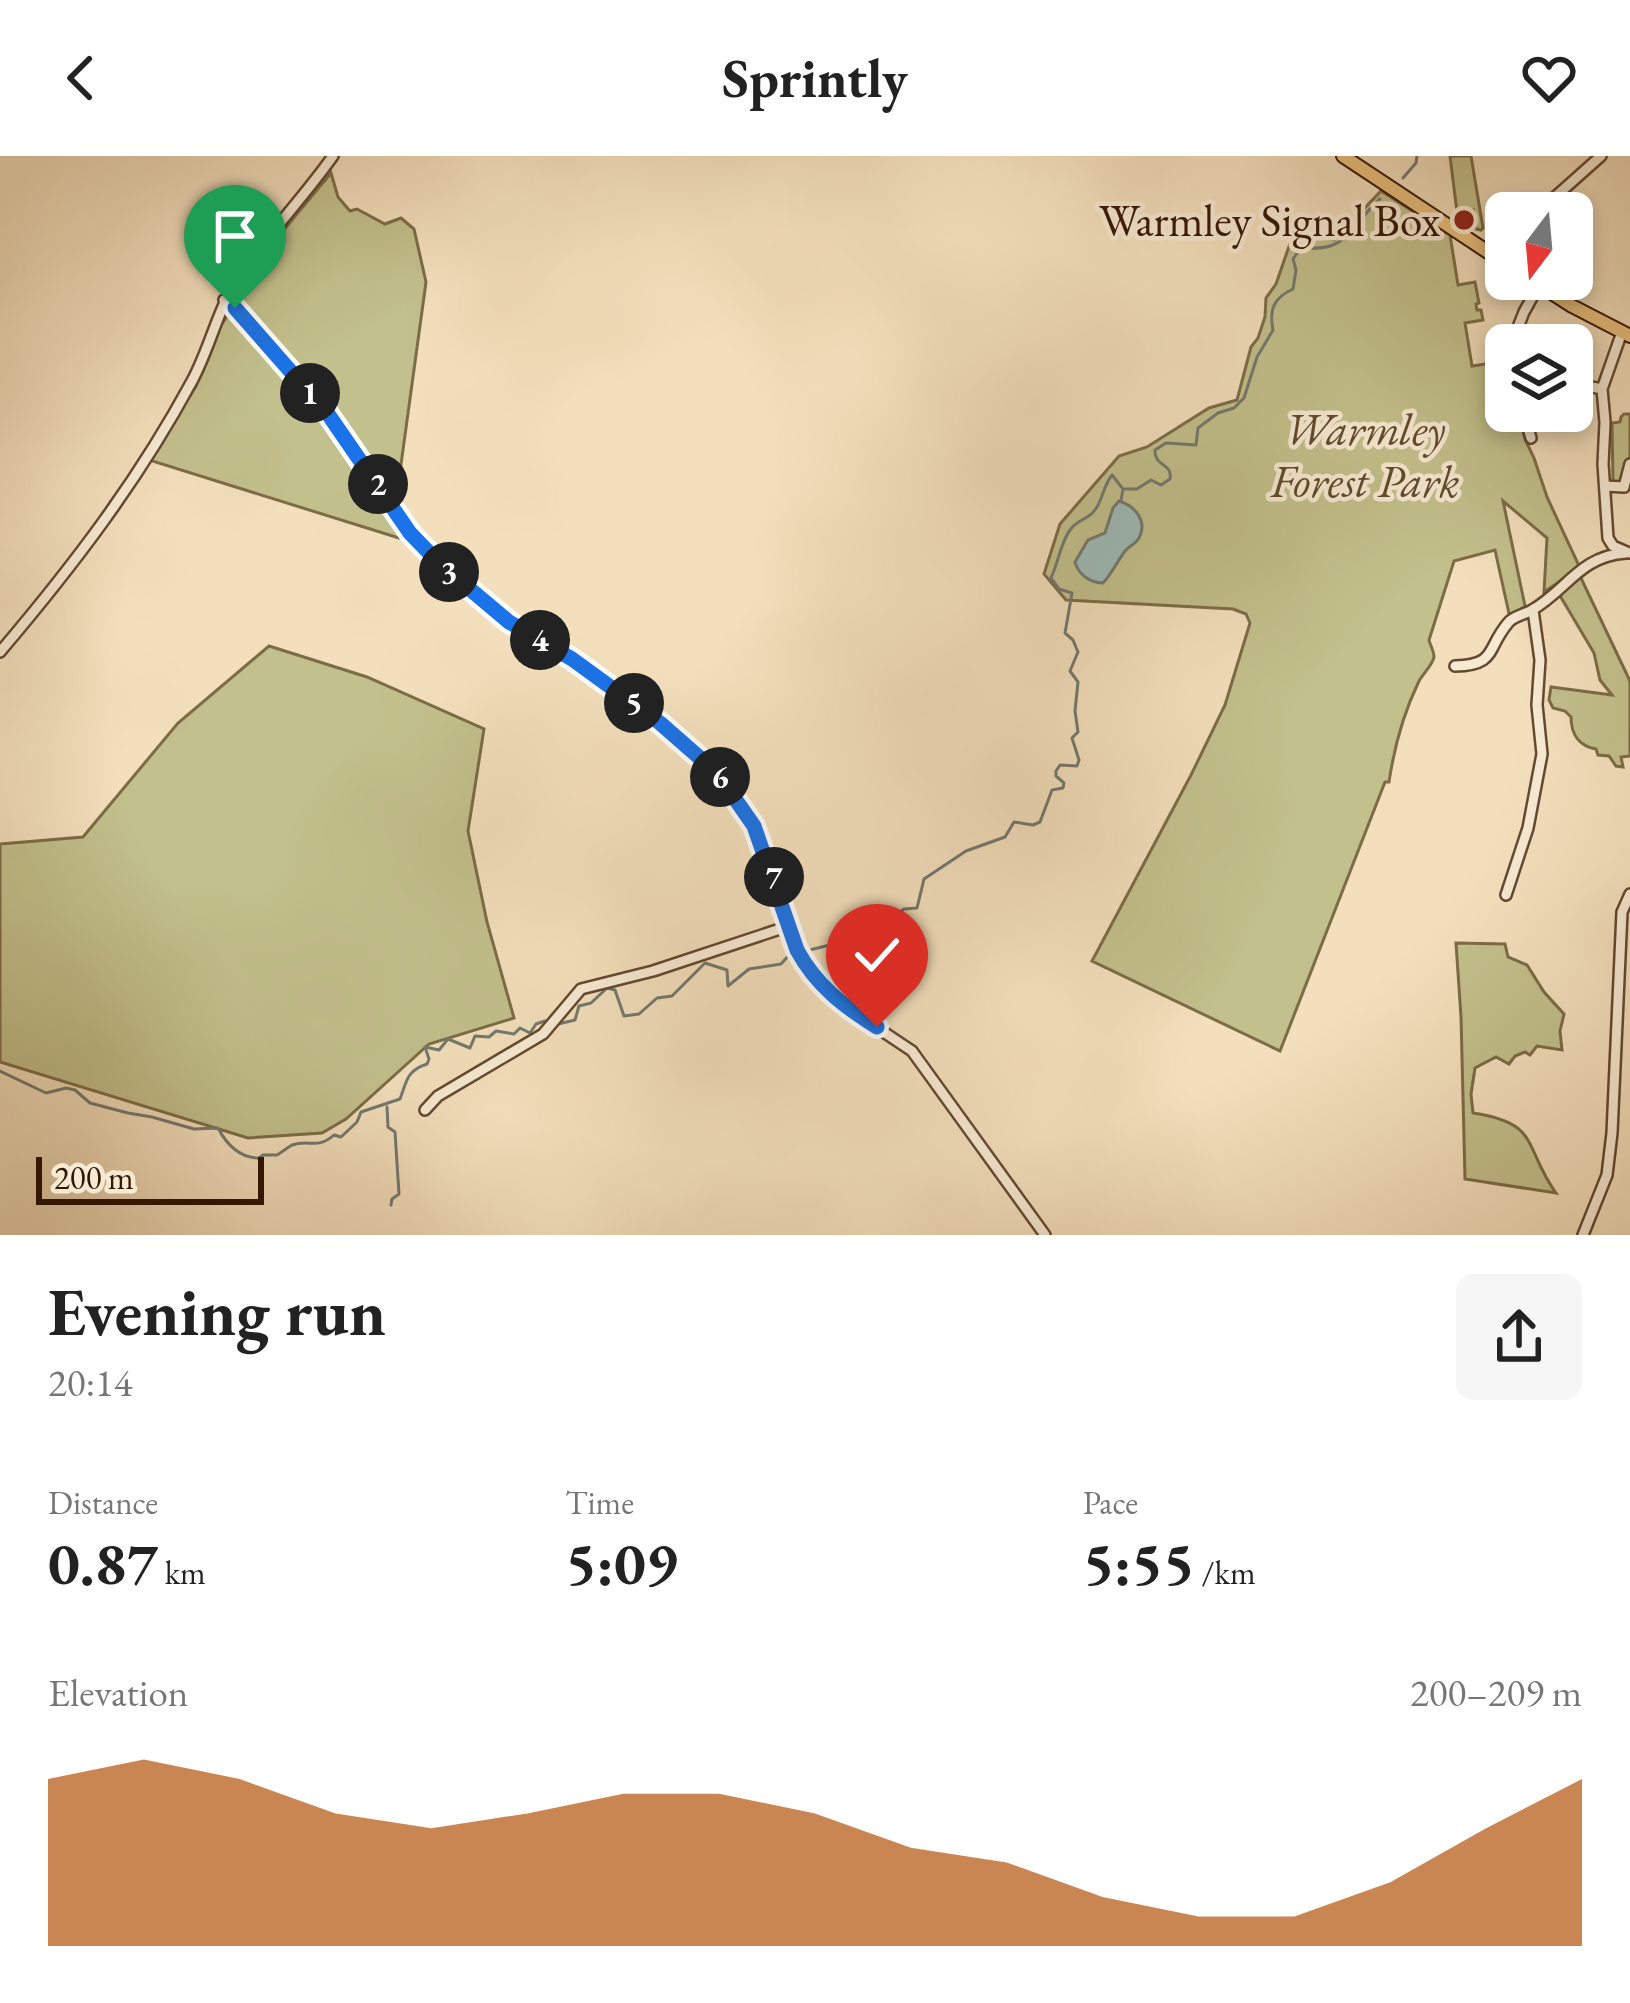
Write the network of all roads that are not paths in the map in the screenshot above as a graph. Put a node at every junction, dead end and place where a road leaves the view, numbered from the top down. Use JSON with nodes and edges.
{"nodes":[{"id":1,"x":332,"y":156,"type":"edge"},
{"id":2,"x":1343,"y":156,"type":"edge"},
{"id":3,"x":1601,"y":156,"type":"edge"},
{"id":4,"x":1561,"y":192,"type":"edge"},
{"id":5,"x":1485,"y":250,"type":"edge"},
{"id":6,"x":1563,"y":300,"type":"edge"},
{"id":7,"x":224,"y":301,"type":"junction"},
{"id":8,"x":1626,"y":334,"type":"edge"},
{"id":9,"x":1593,"y":387,"type":"edge"},
{"id":10,"x":1602,"y":389,"type":"junction"},
{"id":11,"x":1530,"y":432,"type":"edge"},
{"id":12,"x":1532,"y":438,"type":"dead end"},
{"id":13,"x":1630,"y":464,"type":"edge"},
{"id":14,"x":1605,"y":486,"type":"junction"},
{"id":15,"x":1608,"y":538,"type":"junction"},
{"id":16,"x":1629,"y":553,"type":"edge"},
{"id":17,"x":1599,"y":557,"type":"junction"},
{"id":18,"x":1531,"y":610,"type":"junction"},
{"id":19,"x":0,"y":652,"type":"edge"},
{"id":20,"x":1455,"y":666,"type":"dead end"},
{"id":21,"x":1630,"y":894,"type":"edge"},
{"id":22,"x":1506,"y":895,"type":"dead end"},
{"id":23,"x":789,"y":926,"type":"junction"},
{"id":24,"x":1626,"y":934,"type":"edge"},
{"id":25,"x":425,"y":1111,"type":"dead end"},
{"id":26,"x":1045,"y":1235,"type":"edge"},
{"id":27,"x":1583,"y":1235,"type":"edge"}],
"edges":[{"from":1,"to":7,"type":"street"},
{"from":2,"to":5,"type":"main road"},
{"from":3,"to":4,"type":"street"},
{"from":6,"to":8,"type":"main road"},
{"from":7,"to":19,"type":"street"},
{"from":7,"to":23,"type":"street"},
{"from":8,"to":10,"type":"street"},
{"from":9,"to":10,"type":"street"},
{"from":10,"to":14,"type":"street"},
{"from":11,"to":12,"type":"street"},
{"from":13,"to":14,"type":"street"},
{"from":14,"to":15,"type":"street"},
{"from":15,"to":16,"type":"street"},
{"from":15,"to":17,"type":"street"},
{"from":16,"to":17,"type":"street"},
{"from":17,"to":18,"type":"street"},
{"from":18,"to":20,"type":"street"},
{"from":18,"to":22,"type":"street"},
{"from":21,"to":24,"type":"street"},
{"from":23,"to":25,"type":"street"},
{"from":23,"to":26,"type":"street"},
{"from":24,"to":27,"type":"street"}]}
